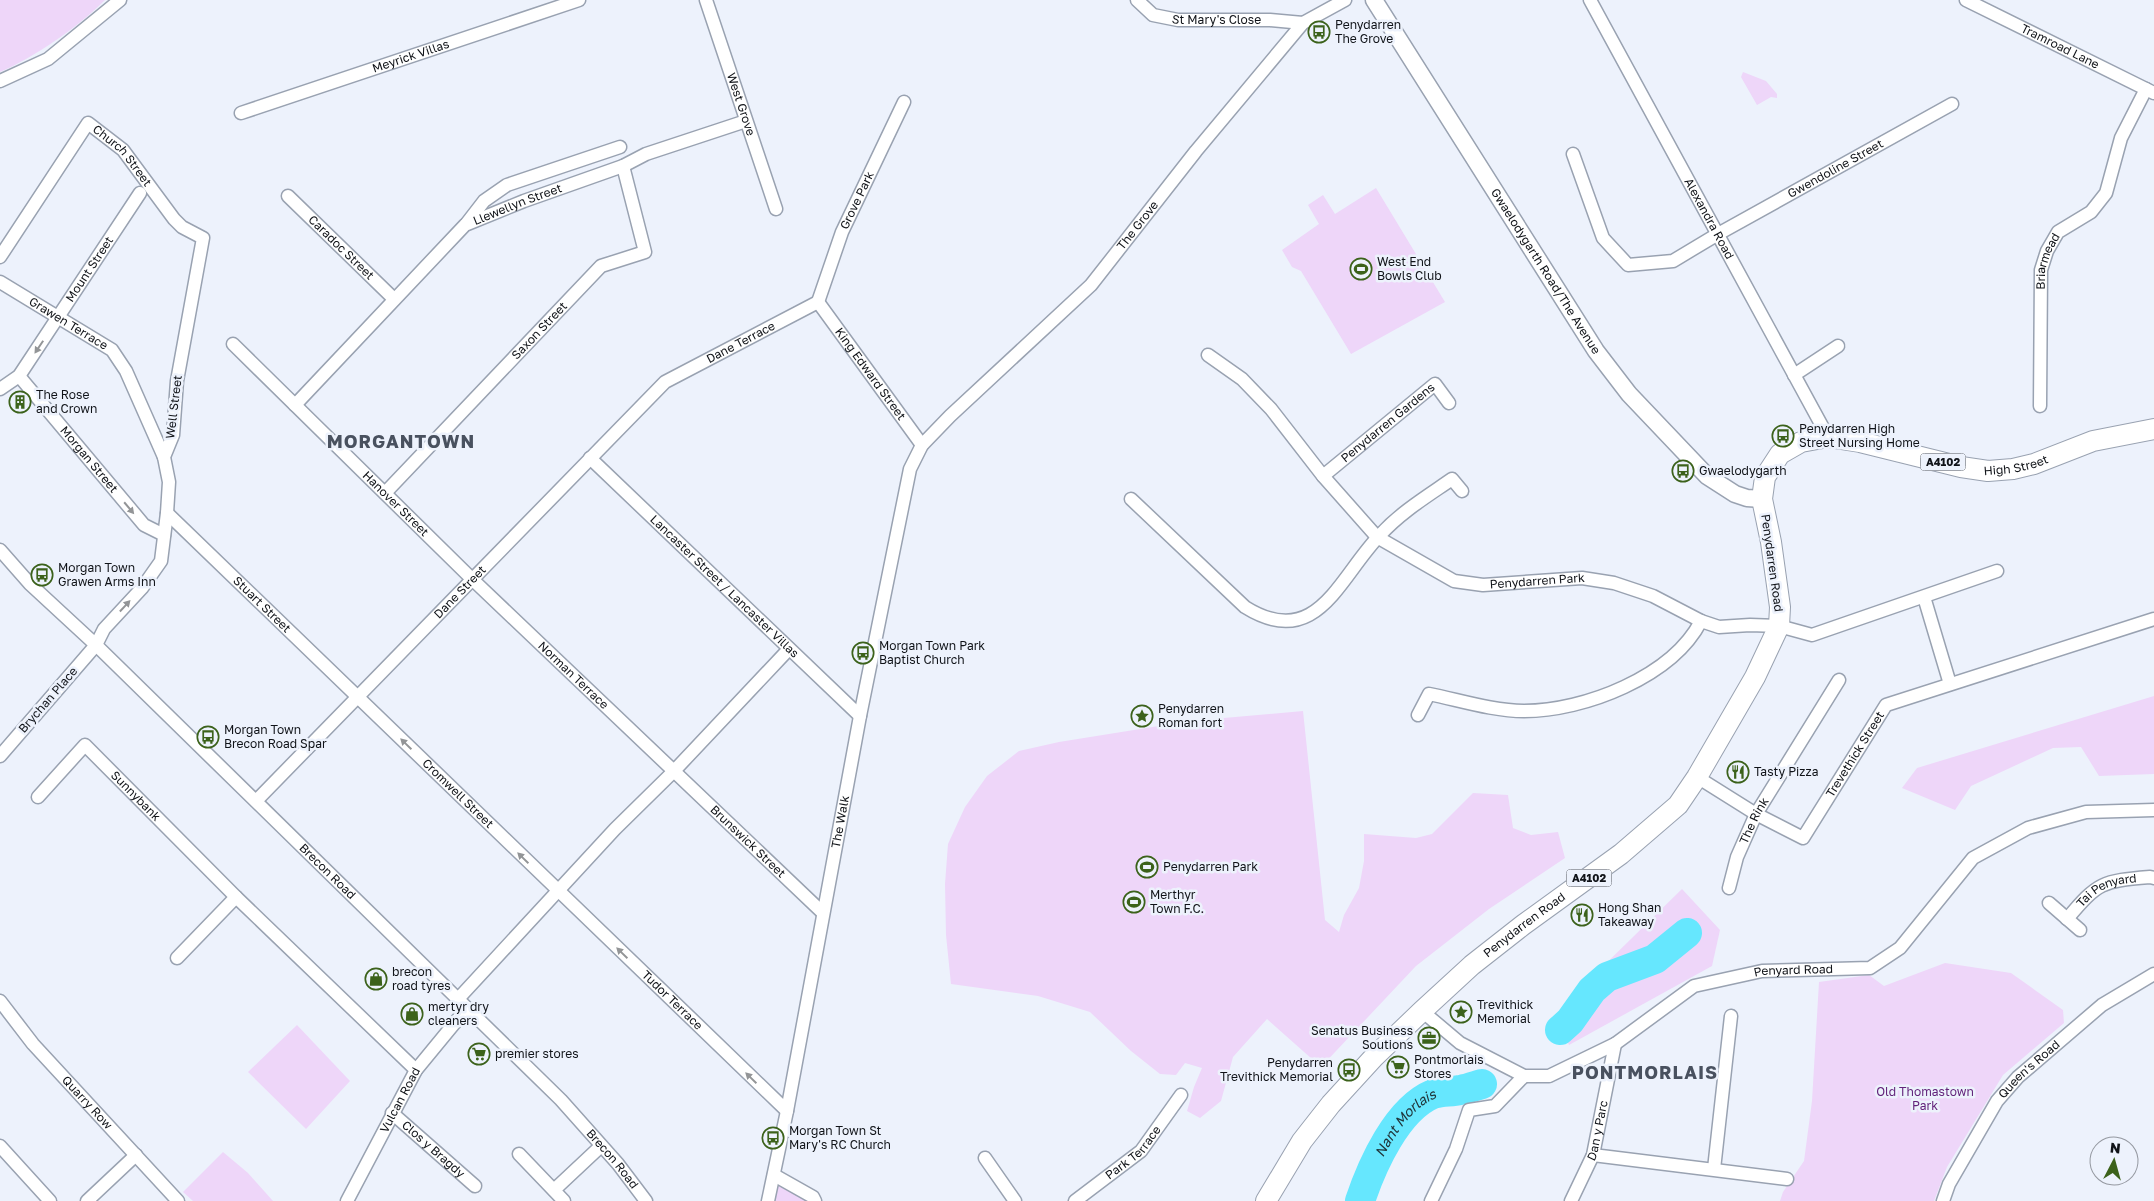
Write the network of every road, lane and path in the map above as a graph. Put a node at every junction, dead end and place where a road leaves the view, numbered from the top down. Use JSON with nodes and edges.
{"nodes":[{"id":1,"x":120,"y":0,"type":"edge"},
{"id":2,"x":579,"y":0,"type":"edge"},
{"id":3,"x":706,"y":0,"type":"edge"},
{"id":4,"x":1137,"y":0,"type":"edge"},
{"id":5,"x":1345,"y":0,"type":"edge"},
{"id":6,"x":1374,"y":0,"type":"edge"},
{"id":7,"x":1590,"y":0,"type":"edge"},
{"id":8,"x":1966,"y":0,"type":"edge"},
{"id":9,"x":1303,"y":23,"type":"junction"},
{"id":10,"x":0,"y":81,"type":"edge"},
{"id":11,"x":2150,"y":91,"type":"edge"},
{"id":12,"x":904,"y":102,"type":"dead end"},
{"id":13,"x":1952,"y":104,"type":"dead end"},
{"id":14,"x":241,"y":113,"type":"dead end"},
{"id":15,"x":746,"y":120,"type":"junction"},
{"id":16,"x":620,"y":148,"type":"dead end"},
{"id":17,"x":1573,"y":154,"type":"dead end"},
{"id":18,"x":623,"y":166,"type":"junction"},
{"id":19,"x":140,"y":193,"type":"dead end"},
{"id":20,"x":288,"y":196,"type":"dead end"},
{"id":21,"x":776,"y":209,"type":"dead end"},
{"id":22,"x":465,"y":225,"type":"junction"},
{"id":23,"x":1718,"y":234,"type":"junction"},
{"id":24,"x":202,"y":238,"type":"joint"},
{"id":25,"x":0,"y":257,"type":"edge"},
{"id":26,"x":0,"y":282,"type":"edge"},
{"id":27,"x":394,"y":299,"type":"junction"},
{"id":28,"x":818,"y":302,"type":"junction"},
{"id":29,"x":58,"y":318,"type":"junction"},
{"id":30,"x":232,"y":344,"type":"dead end"},
{"id":31,"x":1838,"y":346,"type":"dead end"},
{"id":32,"x":1208,"y":355,"type":"dead end"},
{"id":33,"x":1794,"y":375,"type":"junction"},
{"id":34,"x":19,"y":376,"type":"junction"},
{"id":35,"x":664,"y":382,"type":"joint"},
{"id":36,"x":0,"y":389,"type":"edge"},
{"id":37,"x":1449,"y":403,"type":"dead end"},
{"id":38,"x":295,"y":405,"type":"junction"},
{"id":39,"x":2040,"y":406,"type":"dead end"},
{"id":40,"x":2154,"y":428,"type":"edge"},
{"id":41,"x":1828,"y":437,"type":"junction"},
{"id":42,"x":922,"y":445,"type":"junction"},
{"id":43,"x":164,"y":457,"type":"junction"},
{"id":44,"x":590,"y":458,"type":"junction"},
{"id":45,"x":1324,"y":476,"type":"junction"},
{"id":46,"x":1462,"y":491,"type":"dead end"},
{"id":47,"x":385,"y":493,"type":"junction"},
{"id":48,"x":1131,"y":499,"type":"dead end"},
{"id":49,"x":1762,"y":499,"type":"junction"},
{"id":50,"x":167,"y":513,"type":"junction"},
{"id":51,"x":164,"y":535,"type":"junction"},
{"id":52,"x":1377,"y":537,"type":"junction"},
{"id":53,"x":0,"y":550,"type":"edge"},
{"id":54,"x":1997,"y":571,"type":"dead end"},
{"id":55,"x":472,"y":579,"type":"junction"},
{"id":56,"x":1924,"y":598,"type":"junction"},
{"id":57,"x":2154,"y":619,"type":"edge"},
{"id":58,"x":1701,"y":621,"type":"junction"},
{"id":59,"x":1779,"y":626,"type":"junction"},
{"id":60,"x":96,"y":645,"type":"junction"},
{"id":61,"x":789,"y":649,"type":"junction"},
{"id":62,"x":1838,"y":680,"type":"dead end"},
{"id":63,"x":1950,"y":684,"type":"junction"},
{"id":64,"x":358,"y":696,"type":"junction"},
{"id":65,"x":1418,"y":715,"type":"dead end"},
{"id":66,"x":860,"y":716,"type":"junction"},
{"id":67,"x":0,"y":756,"type":"edge"},
{"id":68,"x":674,"y":771,"type":"junction"},
{"id":69,"x":1697,"y":777,"type":"junction"},
{"id":70,"x":38,"y":798,"type":"dead end"},
{"id":71,"x":256,"y":801,"type":"junction"},
{"id":72,"x":2154,"y":810,"type":"edge"},
{"id":73,"x":1756,"y":814,"type":"junction"},
{"id":74,"x":2154,"y":878,"type":"edge"},
{"id":75,"x":1729,"y":888,"type":"dead end"},
{"id":76,"x":558,"y":892,"type":"junction"},
{"id":77,"x":236,"y":897,"type":"junction"},
{"id":78,"x":2049,"y":904,"type":"dead end"},
{"id":79,"x":823,"y":913,"type":"junction"},
{"id":80,"x":2067,"y":919,"type":"junction"},
{"id":81,"x":2080,"y":930,"type":"dead end"},
{"id":82,"x":177,"y":958,"type":"dead end"},
{"id":83,"x":2154,"y":974,"type":"edge"},
{"id":84,"x":458,"y":999,"type":"junction"},
{"id":85,"x":0,"y":1001,"type":"edge"},
{"id":86,"x":467,"y":1008,"type":"junction"},
{"id":87,"x":1422,"y":1011,"type":"junction"},
{"id":88,"x":1731,"y":1016,"type":"dead end"},
{"id":89,"x":1615,"y":1044,"type":"junction"},
{"id":90,"x":416,"y":1070,"type":"junction"},
{"id":91,"x":1524,"y":1076,"type":"junction"},
{"id":92,"x":1182,"y":1095,"type":"dead end"},
{"id":93,"x":787,"y":1111,"type":"junction"},
{"id":94,"x":392,"y":1113,"type":"junction"},
{"id":95,"x":0,"y":1146,"type":"edge"},
{"id":96,"x":601,"y":1146,"type":"junction"},
{"id":97,"x":519,"y":1154,"type":"dead end"},
{"id":98,"x":136,"y":1155,"type":"junction"},
{"id":99,"x":1593,"y":1155,"type":"junction"},
{"id":100,"x":985,"y":1158,"type":"dead end"},
{"id":101,"x":1714,"y":1169,"type":"junction"},
{"id":102,"x":774,"y":1175,"type":"junction"},
{"id":103,"x":1787,"y":1178,"type":"dead end"},
{"id":104,"x":474,"y":1186,"type":"dead end"},
{"id":105,"x":554,"y":1190,"type":"junction"},
{"id":106,"x":50,"y":1201,"type":"edge"},
{"id":107,"x":87,"y":1201,"type":"edge"},
{"id":108,"x":178,"y":1201,"type":"edge"},
{"id":109,"x":347,"y":1201,"type":"edge"},
{"id":110,"x":564,"y":1201,"type":"edge"},
{"id":111,"x":646,"y":1201,"type":"edge"},
{"id":112,"x":768,"y":1201,"type":"edge"},
{"id":113,"x":815,"y":1201,"type":"edge"},
{"id":114,"x":1015,"y":1201,"type":"edge"},
{"id":115,"x":1075,"y":1201,"type":"edge"},
{"id":116,"x":1266,"y":1201,"type":"edge"},
{"id":117,"x":1431,"y":1201,"type":"edge"},
{"id":118,"x":1570,"y":1201,"type":"edge"},
{"id":119,"x":1943,"y":1201,"type":"edge"}],
"edges":[{"from":1,"to":10,"type":"street"},
{"from":2,"to":14,"type":"street","name":"Meyrick Villas"},
{"from":3,"to":15,"type":"street","name":"West Grove"},
{"from":4,"to":9,"type":"street","name":"St Mary's Close"},
{"from":5,"to":9,"type":"street","name":"The Grove"},
{"from":6,"to":49,"type":"street","name":"Gwaelodygarth Road/The Avenue"},
{"from":7,"to":23,"type":"street","name":"Alexandra Road"},
{"from":8,"to":11,"type":"street","name":"Tramroad Lane"},
{"from":9,"to":42,"type":"street","name":"The Grove"},
{"from":11,"to":39,"type":"street","name":"Briarmead"},
{"from":12,"to":28,"type":"street","name":"Grove Park"},
{"from":13,"to":23,"type":"street","name":"Gwendoline Street"},
{"from":15,"to":18,"type":"street","name":"Llewellyn Street"},
{"from":15,"to":21,"type":"street","name":"West Grove"},
{"from":16,"to":22,"type":"street"},
{"from":17,"to":23,"type":"street","name":"Gwendoline Street"},
{"from":18,"to":22,"type":"street","name":"Llewellyn Street"},
{"from":18,"to":47,"type":"street","name":"Saxon Street"},
{"from":19,"to":29,"type":"street","name":"Mount Street"},
{"from":20,"to":27,"type":"street","name":"Caradoc Street"},
{"from":22,"to":27,"type":"street","name":"Llewellyn Street"},
{"from":23,"to":33,"type":"street","name":"Alexandra Road"},
{"from":24,"to":25,"type":"street","name":"Church Street"},
{"from":24,"to":43,"type":"street","name":"Well Street"},
{"from":26,"to":29,"type":"street","name":"Grawen Terrace"},
{"from":27,"to":38,"type":"street","name":"Llewellyn Street"},
{"from":28,"to":35,"type":"street","name":"Dane Terrace"},
{"from":28,"to":42,"type":"street","name":"King Edward Street"},
{"from":29,"to":34,"type":"street","name":"Mount Street","one_way":true},
{"from":29,"to":43,"type":"street","name":"Grawen Terrace"},
{"from":30,"to":38,"type":"street","name":"Hanover Street"},
{"from":31,"to":33,"type":"street"},
{"from":32,"to":45,"type":"street","name":"Penydarren Park"},
{"from":33,"to":41,"type":"street","name":"Alexandra Road"},
{"from":34,"to":36,"type":"street","name":"Mount Street"},
{"from":34,"to":51,"type":"street","name":"Morgan Street","one_way":true},
{"from":35,"to":44,"type":"street","name":"Dane Street"},
{"from":37,"to":45,"type":"street","name":"Penydarren Gardens"},
{"from":38,"to":47,"type":"street","name":"Hanover Street"},
{"from":40,"to":41,"type":"main road","name":"High Street","number":"A4102"},
{"from":41,"to":49,"type":"main road","name":"High Street","number":"A4102"},
{"from":42,"to":66,"type":"street","name":"The Walk"},
{"from":43,"to":50,"type":"street","name":"Well Street"},
{"from":44,"to":55,"type":"street","name":"Dane Street"},
{"from":44,"to":61,"type":"street","name":"Lancaster Street / Lancaster Villas"},
{"from":45,"to":52,"type":"street","name":"Penydarren Park"},
{"from":46,"to":52,"type":"street"},
{"from":47,"to":55,"type":"street","name":"Hanover Street"},
{"from":48,"to":52,"type":"street"},
{"from":49,"to":59,"type":"main road","name":"Penydarren Road","number":"A4102"},
{"from":50,"to":51,"type":"street","name":"Well Street"},
{"from":50,"to":64,"type":"street","name":"Stuart Street"},
{"from":60,"to":51,"type":"street","name":"Well Street","one_way":true},
{"from":52,"to":58,"type":"street","name":"Penydarren Park"},
{"from":53,"to":60,"type":"street","name":"Brecon Road"},
{"from":54,"to":56,"type":"street","name":"Penydarren Park"},
{"from":55,"to":64,"type":"street","name":"Dane Street"},
{"from":55,"to":68,"type":"street","name":"Norman Terrace"},
{"from":56,"to":59,"type":"street","name":"Penydarren Park"},
{"from":56,"to":63,"type":"street"},
{"from":57,"to":63,"type":"street","name":"Trevethick Street"},
{"from":58,"to":59,"type":"street","name":"Penydarren Park"},
{"from":58,"to":65,"type":"street"},
{"from":59,"to":69,"type":"main road","name":"Penydarren Road","number":"A4102"},
{"from":60,"to":67,"type":"street","name":"Brychan Place"},
{"from":60,"to":71,"type":"street","name":"Brecon Road"},
{"from":61,"to":66,"type":"street","name":"Lancaster Street / Lancaster Villas"},
{"from":61,"to":68,"type":"street"},
{"from":62,"to":73,"type":"street","name":"The Rink"},
{"from":63,"to":73,"type":"street","name":"Trevethick Street"},
{"from":64,"to":71,"type":"street","name":"Dane Street"},
{"from":76,"to":64,"type":"street","name":"Cromwell Street","one_way":true},
{"from":66,"to":79,"type":"street","name":"The Walk"},
{"from":68,"to":76,"type":"street"},
{"from":68,"to":79,"type":"street","name":"Brunswick Street"},
{"from":69,"to":73,"type":"street","name":"Trevethick Street"},
{"from":69,"to":87,"type":"main road","name":"Penydarren Road","number":"A4102"},
{"from":70,"to":77,"type":"street","name":"Sunnybank"},
{"from":71,"to":84,"type":"street","name":"Brecon Road"},
{"from":72,"to":89,"type":"street","name":"Penyard Road"},
{"from":73,"to":75,"type":"street","name":"The Rink"},
{"from":74,"to":80,"type":"street","name":"Tai Penyard"},
{"from":76,"to":84,"type":"street"},
{"from":93,"to":76,"type":"street","name":"Tudor Terrace","one_way":true},
{"from":77,"to":82,"type":"street"},
{"from":77,"to":90,"type":"street","name":"Sunnybank"},
{"from":78,"to":80,"type":"street","name":"Tai Penyard"},
{"from":79,"to":93,"type":"street","name":"The Walk"},
{"from":80,"to":81,"type":"street","name":"Tai Penyard"},
{"from":83,"to":119,"type":"street","name":"Queen's Road"},
{"from":84,"to":86,"type":"street","name":"Brecon Road"},
{"from":85,"to":98,"type":"street","name":"Quarry Row"},
{"from":86,"to":90,"type":"street","name":"Vulcan Road"},
{"from":86,"to":96,"type":"street","name":"Brecon Road"},
{"from":87,"to":91,"type":"street","name":"Penyard Road"},
{"from":87,"to":116,"type":"main road","name":"Penydarren Road","number":"A4102"},
{"from":88,"to":101,"type":"street"},
{"from":89,"to":91,"type":"street","name":"Penyard Road"},
{"from":89,"to":99,"type":"street","name":"Dan y Parc"},
{"from":90,"to":94,"type":"street","name":"Vulcan Road"},
{"from":91,"to":117,"type":"street"},
{"from":92,"to":115,"type":"street","name":"Park Terrace"},
{"from":93,"to":102,"type":"street","name":"The Walk"},
{"from":94,"to":104,"type":"street","name":"Clos y Bragdy"},
{"from":94,"to":109,"type":"street","name":"Vulcan Road"},
{"from":95,"to":106,"type":"street"},
{"from":96,"to":105,"type":"street"},
{"from":96,"to":111,"type":"street","name":"Brecon Road"},
{"from":97,"to":105,"type":"street"},
{"from":98,"to":107,"type":"street"},
{"from":98,"to":108,"type":"street","name":"Quarry Row"},
{"from":99,"to":101,"type":"street","name":"Dan y Parc"},
{"from":99,"to":118,"type":"street"},
{"from":100,"to":114,"type":"street"},
{"from":101,"to":103,"type":"street","name":"Dan y Parc"},
{"from":102,"to":112,"type":"street","name":"The Walk"},
{"from":102,"to":113,"type":"street"},
{"from":105,"to":110,"type":"street"}]}
